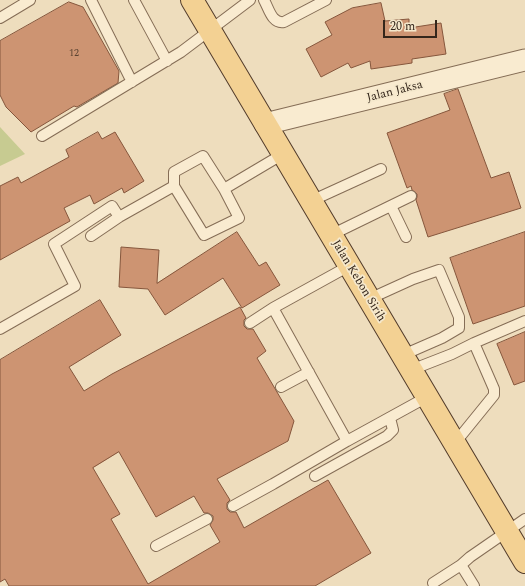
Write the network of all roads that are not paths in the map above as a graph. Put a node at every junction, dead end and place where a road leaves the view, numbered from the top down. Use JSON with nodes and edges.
{"nodes":[{"id":1,"x":30,"y":0,"type":"edge"},
{"id":2,"x":92,"y":0,"type":"edge"},
{"id":3,"x":134,"y":0,"type":"edge"},
{"id":4,"x":192,"y":0,"type":"edge"},
{"id":5,"x":250,"y":0,"type":"edge"},
{"id":6,"x":264,"y":0,"type":"edge"},
{"id":7,"x":326,"y":0,"type":"edge"},
{"id":8,"x":0,"y":18,"type":"edge"},
{"id":9,"x":210,"y":31,"type":"junction"},
{"id":10,"x":525,"y":60,"type":"edge"},
{"id":11,"x":168,"y":61,"type":"junction"},
{"id":12,"x":132,"y":82,"type":"junction"},
{"id":13,"x":265,"y":124,"type":"junction"},
{"id":14,"x":42,"y":136,"type":"dead end"},
{"id":15,"x":283,"y":154,"type":"junction"},
{"id":16,"x":382,"y":169,"type":"dead end"},
{"id":17,"x":174,"y":186,"type":"junction"},
{"id":18,"x":224,"y":189,"type":"junction"},
{"id":19,"x":411,"y":196,"type":"dead end"},
{"id":20,"x":311,"y":201,"type":"junction"},
{"id":21,"x":391,"y":206,"type":"junction"},
{"id":22,"x":119,"y":217,"type":"junction"},
{"id":23,"x":331,"y":235,"type":"junction"},
{"id":24,"x":91,"y":236,"type":"dead end"},
{"id":25,"x":406,"y":237,"type":"dead end"},
{"id":26,"x":349,"y":266,"type":"junction"},
{"id":27,"x":369,"y":299,"type":"junction"},
{"id":28,"x":273,"y":308,"type":"junction"},
{"id":29,"x":525,"y":320,"type":"edge"},
{"id":30,"x":250,"y":323,"type":"dead end"},
{"id":31,"x":1,"y":327,"type":"edge"},
{"id":32,"x":474,"y":343,"type":"junction"},
{"id":33,"x":407,"y":363,"type":"junction"},
{"id":34,"x":309,"y":372,"type":"junction"},
{"id":35,"x":281,"y":387,"type":"dead end"},
{"id":36,"x":427,"y":396,"type":"junction"},
{"id":37,"x":390,"y":418,"type":"junction"},
{"id":38,"x":347,"y":441,"type":"junction"},
{"id":39,"x":455,"y":443,"type":"junction"},
{"id":40,"x":315,"y":476,"type":"dead end"},
{"id":41,"x":233,"y":506,"type":"dead end"},
{"id":42,"x":207,"y":519,"type":"dead end"},
{"id":43,"x":525,"y":520,"type":"edge"},
{"id":44,"x":507,"y":532,"type":"junction"},
{"id":45,"x":156,"y":546,"type":"dead end"},
{"id":46,"x":525,"y":562,"type":"edge"},
{"id":47,"x":461,"y":565,"type":"junction"},
{"id":48,"x":433,"y":583,"type":"dead end"},
{"id":49,"x":474,"y":586,"type":"edge"}],
"edges":[{"from":1,"to":8,"type":"lane"},
{"from":2,"to":12,"type":"lane"},
{"from":3,"to":11,"type":"lane"},
{"from":4,"to":9,"type":"main road","name":"Jalan Kebon Sirih"},
{"from":5,"to":9,"type":"lane"},
{"from":6,"to":7,"type":"lane"},
{"from":9,"to":11,"type":"lane"},
{"from":9,"to":13,"type":"main road","name":"Jalan Kebon Sirih"},
{"from":10,"to":13,"type":"street","name":"Jalan Jaksa"},
{"from":11,"to":12,"type":"lane"},
{"from":12,"to":14,"type":"lane"},
{"from":13,"to":15,"type":"main road","name":"Jalan Kebon Sirih"},
{"from":15,"to":18,"type":"lane"},
{"from":15,"to":20,"type":"main road","name":"Jalan Kebon Sirih"},
{"from":16,"to":20,"type":"lane"},
{"from":17,"to":18,"type":"lane"},
{"from":17,"to":18,"type":"lane"},
{"from":17,"to":22,"type":"lane"},
{"from":19,"to":21,"type":"lane"},
{"from":20,"to":23,"type":"main road","name":"Jalan Kebon Sirih"},
{"from":21,"to":23,"type":"lane"},
{"from":21,"to":25,"type":"lane"},
{"from":22,"to":24,"type":"lane"},
{"from":22,"to":31,"type":"lane"},
{"from":23,"to":26,"type":"main road","name":"Jalan Kebon Sirih"},
{"from":26,"to":27,"type":"main road","name":"Jalan Kebon Sirih"},
{"from":26,"to":28,"type":"lane"},
{"from":27,"to":33,"type":"main road","name":"Jalan Kebon Sirih"},
{"from":27,"to":33,"type":"lane"},
{"from":28,"to":30,"type":"lane"},
{"from":28,"to":34,"type":"lane"},
{"from":29,"to":32,"type":"lane"},
{"from":32,"to":33,"type":"lane"},
{"from":32,"to":39,"type":"lane"},
{"from":33,"to":36,"type":"main road","name":"Jalan Kebon Sirih"},
{"from":34,"to":35,"type":"lane"},
{"from":34,"to":38,"type":"lane"},
{"from":36,"to":37,"type":"lane"},
{"from":36,"to":39,"type":"main road","name":"Jalan Kebon Sirih"},
{"from":37,"to":38,"type":"lane"},
{"from":37,"to":40,"type":"lane"},
{"from":38,"to":41,"type":"lane"},
{"from":39,"to":44,"type":"main road","name":"Jalan Kebon Sirih"},
{"from":42,"to":45,"type":"lane"},
{"from":43,"to":44,"type":"lane"},
{"from":44,"to":46,"type":"main road","name":"Jalan Kebon Sirih"},
{"from":44,"to":47,"type":"lane"},
{"from":47,"to":48,"type":"lane"},
{"from":47,"to":49,"type":"lane"}]}
